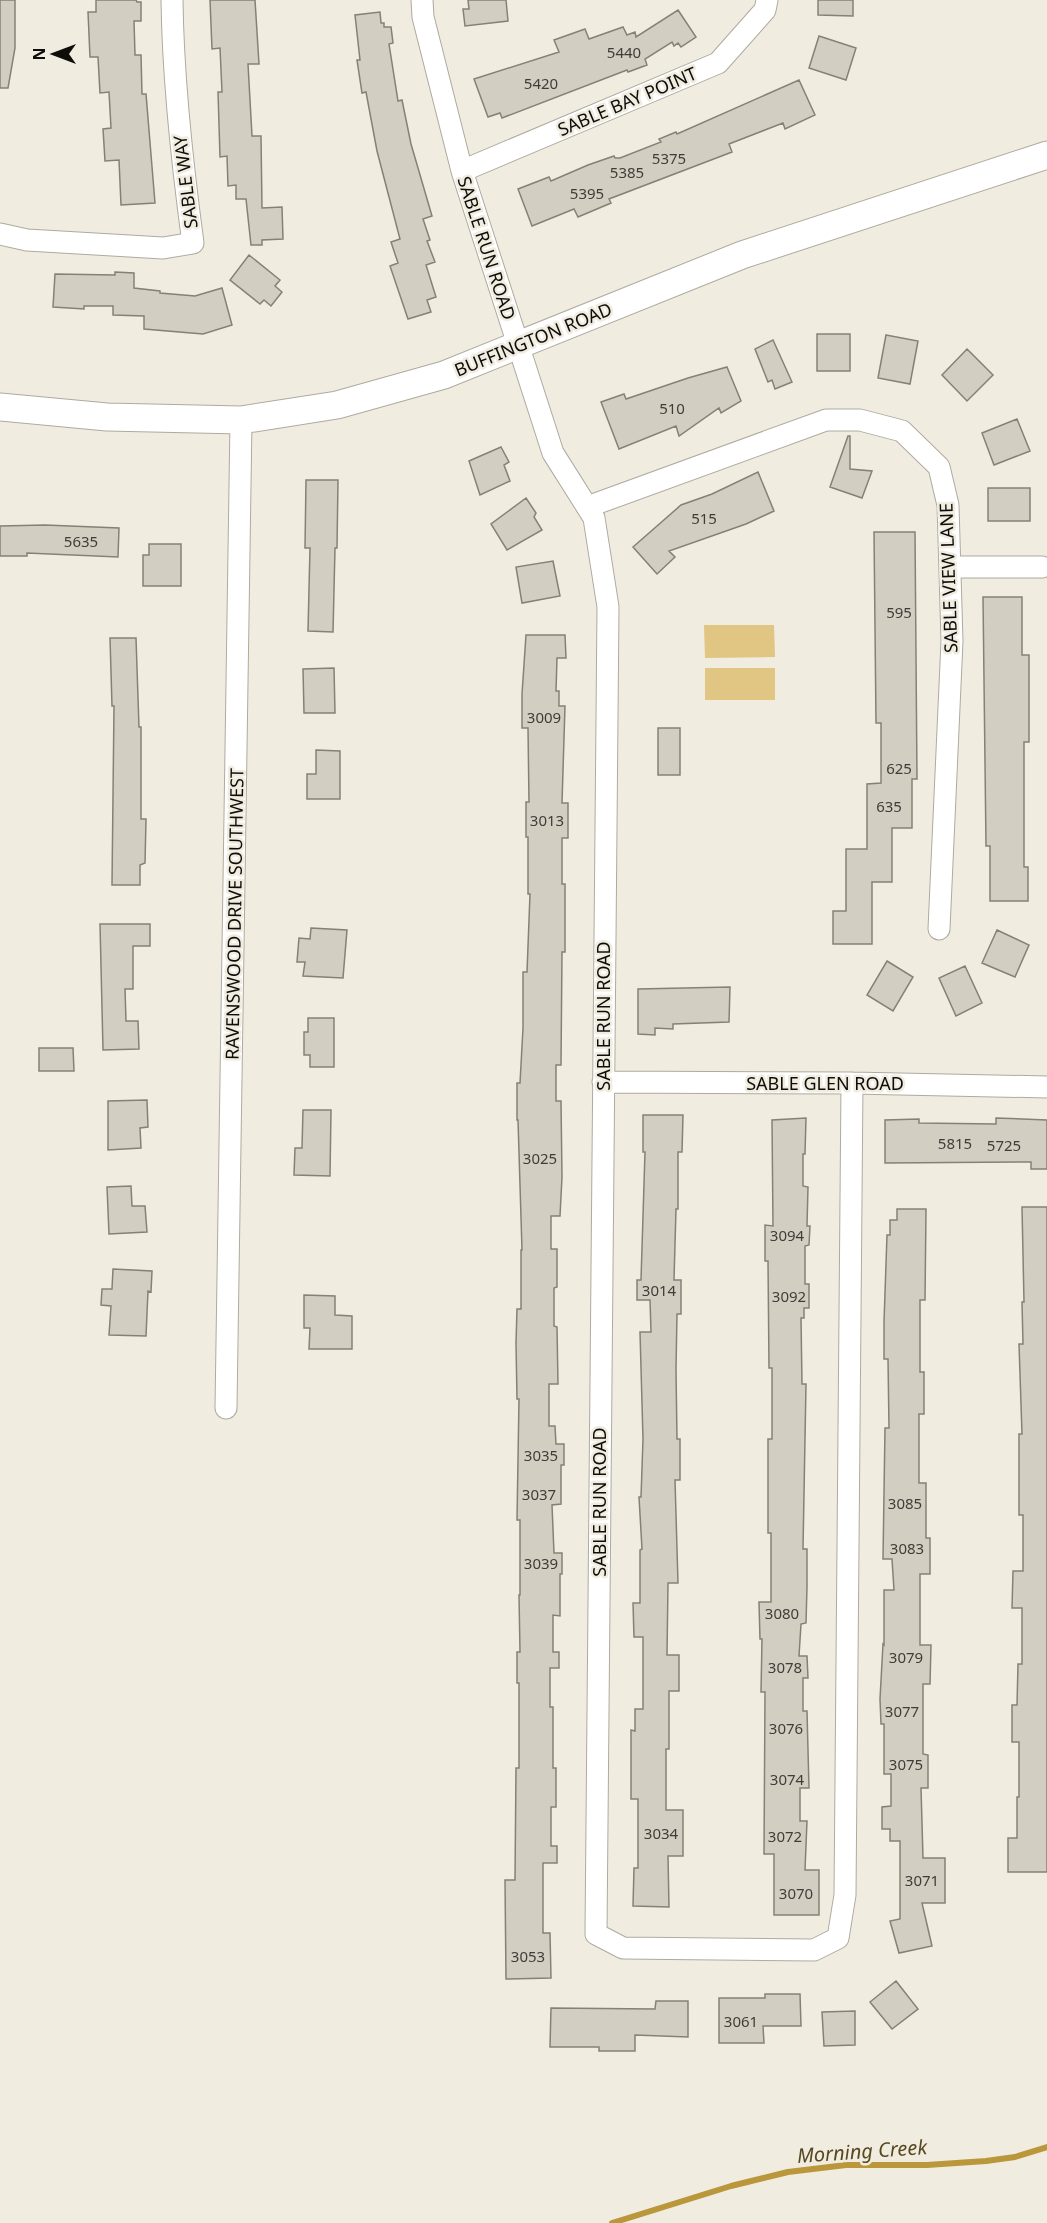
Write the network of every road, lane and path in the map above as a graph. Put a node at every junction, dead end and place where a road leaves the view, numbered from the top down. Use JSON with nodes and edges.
{"nodes":[{"id":1,"x":172,"y":0,"type":"edge"},
{"id":2,"x":422,"y":0,"type":"edge"},
{"id":3,"x":767,"y":0,"type":"edge"},
{"id":4,"x":1047,"y":155,"type":"edge"},
{"id":5,"x":462,"y":171,"type":"junction"},
{"id":6,"x":0,"y":234,"type":"edge"},
{"id":7,"x":518,"y":345,"type":"junction"},
{"id":8,"x":0,"y":407,"type":"edge"},
{"id":9,"x":241,"y":420,"type":"junction"},
{"id":10,"x":587,"y":507,"type":"junction"},
{"id":11,"x":950,"y":567,"type":"junction"},
{"id":12,"x":1042,"y":567,"type":"dead end"},
{"id":13,"x":939,"y":929,"type":"dead end"},
{"id":14,"x":603,"y":1082,"type":"junction"},
{"id":15,"x":852,"y":1083,"type":"junction"},
{"id":16,"x":1047,"y":1087,"type":"edge"},
{"id":17,"x":226,"y":1408,"type":"dead end"}],
"edges":[{"from":1,"to":6,"type":"street","name":"SABLE WAY"},
{"from":2,"to":5,"type":"street","name":"SABLE RUN ROAD"},
{"from":3,"to":5,"type":"street","name":"SABLE BAY POINT"},
{"from":4,"to":7,"type":"street","name":"BUFFINGTON ROAD"},
{"from":5,"to":7,"type":"street","name":"SABLE RUN ROAD"},
{"from":7,"to":9,"type":"street","name":"BUFFINGTON ROAD"},
{"from":7,"to":10,"type":"street","name":"SABLE RUN ROAD"},
{"from":8,"to":9,"type":"street","name":"BUFFINGTON ROAD"},
{"from":9,"to":17,"type":"street","name":"RAVENSWOOD DRIVE SOUTHWEST"},
{"from":10,"to":11,"type":"street","name":"SABLE VIEW LANE"},
{"from":10,"to":14,"type":"street","name":"SABLE RUN ROAD"},
{"from":11,"to":12,"type":"street"},
{"from":11,"to":13,"type":"street","name":"SABLE VIEW LANE"},
{"from":14,"to":15,"type":"street","name":"SABLE GLEN ROAD"},
{"from":14,"to":15,"type":"street","name":"SABLE RUN ROAD"},
{"from":15,"to":16,"type":"street","name":"SABLE GLEN ROAD"}]}
